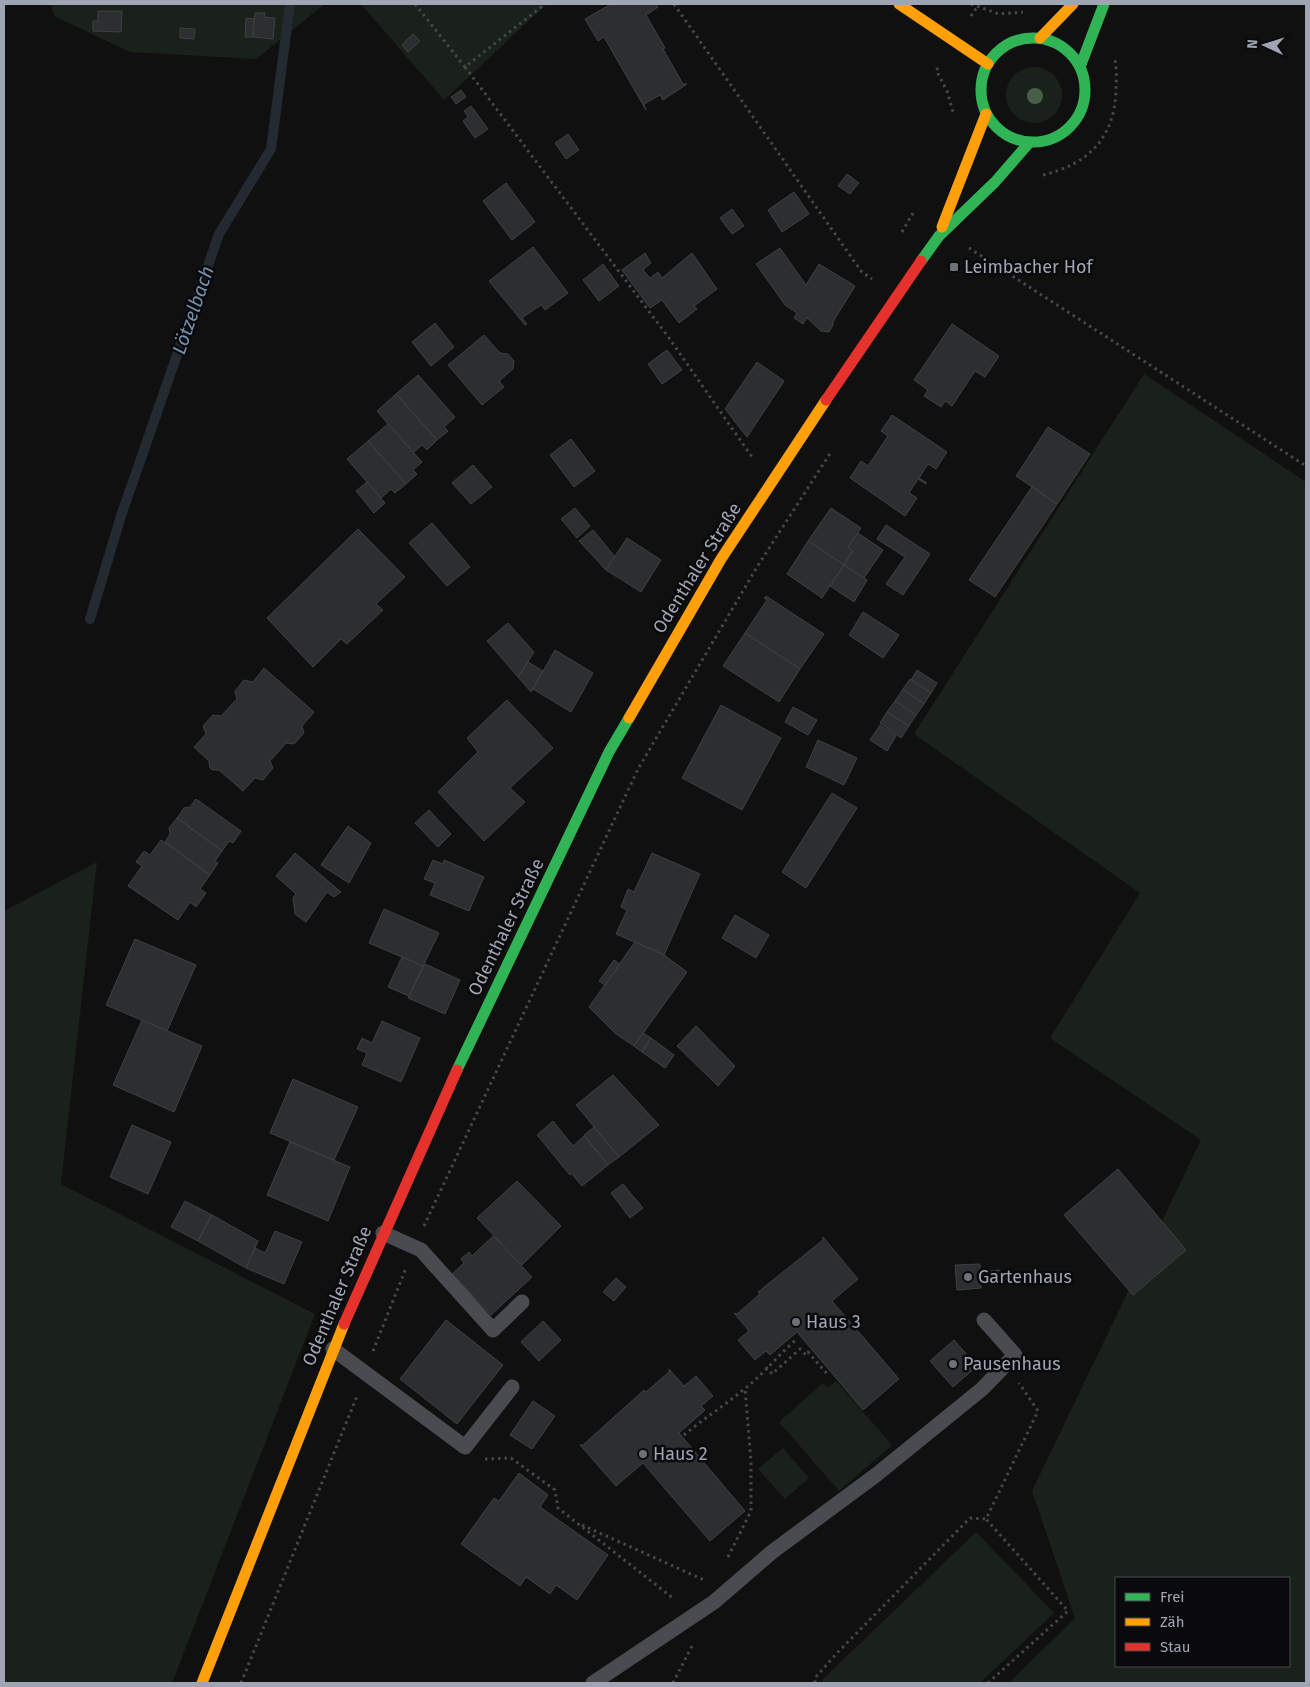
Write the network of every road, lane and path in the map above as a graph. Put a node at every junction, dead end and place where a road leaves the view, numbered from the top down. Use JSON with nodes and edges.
{"nodes":[{"id":1,"x":415,"y":4,"type":"edge"},
{"id":2,"x":545,"y":4,"type":"edge"},
{"id":3,"x":674,"y":4,"type":"edge"},
{"id":4,"x":899,"y":4,"type":"edge"},
{"id":5,"x":971,"y":4,"type":"edge"},
{"id":6,"x":1073,"y":4,"type":"edge"},
{"id":7,"x":1104,"y":4,"type":"edge"},
{"id":8,"x":1030,"y":11,"type":"dead end"},
{"id":9,"x":1040,"y":38,"type":"junction"},
{"id":10,"x":1115,"y":57,"type":"dead end"},
{"id":11,"x":988,"y":64,"type":"junction"},
{"id":12,"x":465,"y":67,"type":"junction"},
{"id":13,"x":1080,"y":67,"type":"junction"},
{"id":14,"x":936,"y":70,"type":"dead end"},
{"id":15,"x":986,"y":114,"type":"junction"},
{"id":16,"x":954,"y":118,"type":"dead end"},
{"id":17,"x":1029,"y":143,"type":"junction"},
{"id":18,"x":1039,"y":176,"type":"dead end"},
{"id":19,"x":939,"y":236,"type":"junction"},
{"id":20,"x":963,"y":244,"type":"dead end"},
{"id":21,"x":895,"y":297,"type":"junction"},
{"id":22,"x":835,"y":446,"type":"dead end"},
{"id":23,"x":758,"y":465,"type":"dead end"},
{"id":24,"x":1306,"y":466,"type":"edge"},
{"id":25,"x":382,"y":1233,"type":"junction"},
{"id":26,"x":414,"y":1247,"type":"junction"},
{"id":27,"x":522,"y":1302,"type":"dead end"},
{"id":28,"x":984,"y":1320,"type":"dead end"},
{"id":29,"x":797,"y":1339,"type":"dead end"},
{"id":30,"x":333,"y":1349,"type":"junction"},
{"id":31,"x":1006,"y":1365,"type":"junction"},
{"id":32,"x":766,"y":1368,"type":"junction"},
{"id":33,"x":365,"y":1373,"type":"junction"},
{"id":34,"x":828,"y":1375,"type":"dead end"},
{"id":35,"x":512,"y":1387,"type":"dead end"},
{"id":36,"x":745,"y":1389,"type":"junction"},
{"id":37,"x":684,"y":1435,"type":"dead end"},
{"id":38,"x":476,"y":1460,"type":"dead end"},
{"id":39,"x":986,"y":1519,"type":"junction"},
{"id":40,"x":576,"y":1522,"type":"junction"},
{"id":41,"x":726,"y":1560,"type":"dead end"},
{"id":42,"x":727,"y":1590,"type":"junction"},
{"id":43,"x":694,"y":1615,"type":"junction"},
{"id":44,"x":202,"y":1683,"type":"edge"},
{"id":45,"x":241,"y":1683,"type":"edge"},
{"id":46,"x":592,"y":1683,"type":"edge"},
{"id":47,"x":816,"y":1683,"type":"edge"},
{"id":48,"x":988,"y":1683,"type":"edge"}],
"edges":[{"from":1,"to":12,"type":"path"},
{"from":2,"to":12,"type":"path"},
{"from":3,"to":21,"type":"path"},
{"from":4,"to":11,"type":"main road"},
{"from":5,"to":8,"type":"path"},
{"from":6,"to":9,"type":"main road"},
{"from":7,"to":13,"type":"main road"},
{"from":9,"to":11,"type":"main road"},
{"from":9,"to":13,"type":"main road"},
{"from":10,"to":18,"type":"path"},
{"from":11,"to":15,"type":"main road"},
{"from":12,"to":23,"type":"path"},
{"from":13,"to":17,"type":"main road"},
{"from":14,"to":16,"type":"path"},
{"from":15,"to":17,"type":"main road"},
{"from":15,"to":19,"type":"main road","name":"Odenthaler Straße"},
{"from":17,"to":19,"type":"main road","name":"Odenthaler Straße"},
{"from":19,"to":21,"type":"main road","name":"Odenthaler Straße"},
{"from":20,"to":24,"type":"path"},
{"from":21,"to":25,"type":"main road","name":"Odenthaler Straße"},
{"from":22,"to":26,"type":"path"},
{"from":25,"to":26,"type":"lane"},
{"from":25,"to":30,"type":"main road","name":"Odenthaler Straße"},
{"from":26,"to":27,"type":"lane"},
{"from":26,"to":33,"type":"path"},
{"from":28,"to":31,"type":"lane"},
{"from":29,"to":32,"type":"path"},
{"from":30,"to":33,"type":"lane"},
{"from":30,"to":44,"type":"main road","name":"Odenthaler Straße"},
{"from":31,"to":39,"type":"path"},
{"from":31,"to":42,"type":"lane"},
{"from":32,"to":34,"type":"path"},
{"from":32,"to":36,"type":"path"},
{"from":33,"to":35,"type":"lane"},
{"from":33,"to":45,"type":"path"},
{"from":36,"to":37,"type":"path"},
{"from":36,"to":41,"type":"path"},
{"from":38,"to":40,"type":"path"},
{"from":39,"to":47,"type":"path"},
{"from":39,"to":48,"type":"path"},
{"from":40,"to":42,"type":"path"},
{"from":40,"to":43,"type":"path"},
{"from":42,"to":43,"type":"lane"},
{"from":43,"to":46,"type":"lane"}]}
